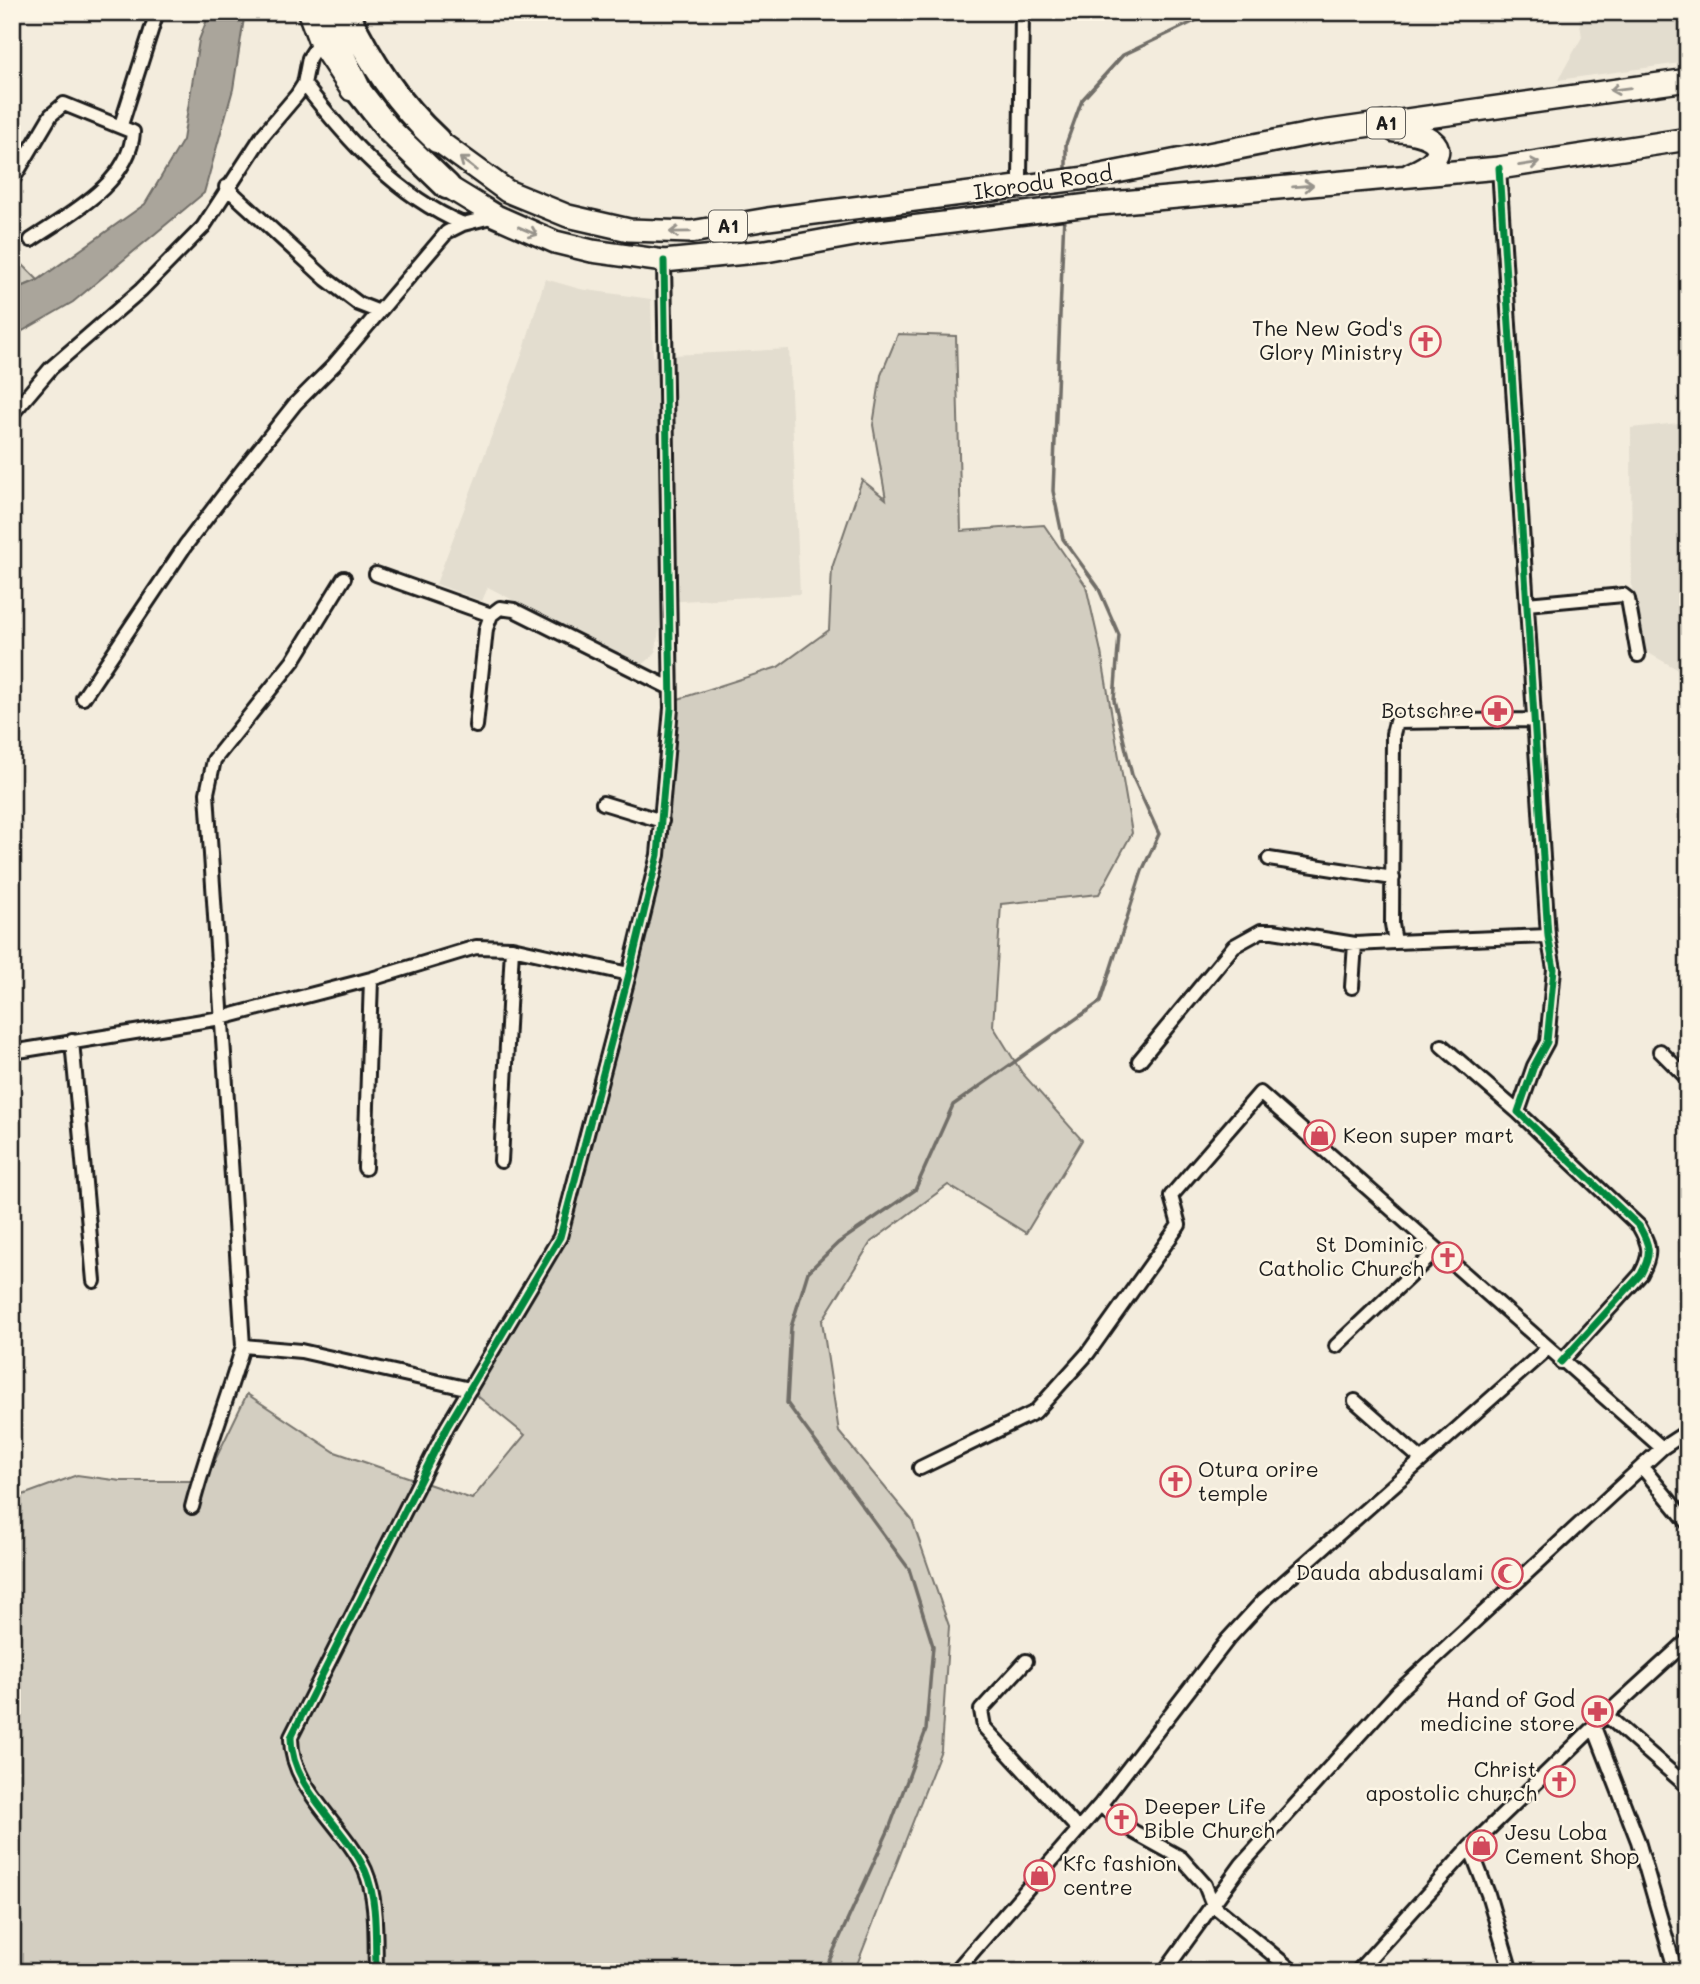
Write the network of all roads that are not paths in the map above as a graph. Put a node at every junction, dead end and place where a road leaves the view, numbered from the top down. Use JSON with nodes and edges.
{"nodes":[{"id":1,"x":157,"y":12,"type":"edge"},
{"id":2,"x":306,"y":12,"type":"edge"},
{"id":3,"x":321,"y":12,"type":"edge"},
{"id":4,"x":346,"y":12,"type":"edge"},
{"id":5,"x":360,"y":12,"type":"edge"},
{"id":6,"x":1022,"y":12,"type":"edge"},
{"id":7,"x":318,"y":44,"type":"junction"},
{"id":8,"x":1688,"y":80,"type":"edge"},
{"id":9,"x":304,"y":84,"type":"junction"},
{"id":10,"x":121,"y":125,"type":"junction"},
{"id":11,"x":1315,"y":134,"type":"junction"},
{"id":12,"x":1688,"y":139,"type":"edge"},
{"id":13,"x":437,"y":140,"type":"junction"},
{"id":14,"x":1499,"y":168,"type":"junction"},
{"id":15,"x":1404,"y":177,"type":"junction"},
{"id":16,"x":1033,"y":178,"type":"junction"},
{"id":17,"x":12,"y":181,"type":"edge"},
{"id":18,"x":447,"y":186,"type":"junction"},
{"id":19,"x":226,"y":187,"type":"junction"},
{"id":20,"x":495,"y":216,"type":"junction"},
{"id":21,"x":463,"y":224,"type":"junction"},
{"id":22,"x":30,"y":240,"type":"dead end"},
{"id":23,"x":664,"y":261,"type":"junction"},
{"id":24,"x":377,"y":311,"type":"junction"},
{"id":25,"x":12,"y":414,"type":"edge"},
{"id":26,"x":376,"y":573,"type":"dead end"},
{"id":27,"x":344,"y":578,"type":"dead end"},
{"id":28,"x":1527,"y":604,"type":"junction"},
{"id":29,"x":491,"y":615,"type":"junction"},
{"id":30,"x":1638,"y":656,"type":"dead end"},
{"id":31,"x":670,"y":688,"type":"junction"},
{"id":32,"x":83,"y":698,"type":"dead end"},
{"id":33,"x":1533,"y":720,"type":"junction"},
{"id":34,"x":476,"y":726,"type":"dead end"},
{"id":35,"x":603,"y":803,"type":"dead end"},
{"id":36,"x":662,"y":821,"type":"junction"},
{"id":37,"x":1269,"y":859,"type":"dead end"},
{"id":38,"x":1393,"y":878,"type":"junction"},
{"id":39,"x":1548,"y":936,"type":"junction"},
{"id":40,"x":1395,"y":942,"type":"junction"},
{"id":41,"x":1355,"y":944,"type":"junction"},
{"id":42,"x":512,"y":948,"type":"junction"},
{"id":43,"x":629,"y":974,"type":"junction"},
{"id":44,"x":371,"y":979,"type":"junction"},
{"id":45,"x":1352,"y":987,"type":"dead end"},
{"id":46,"x":220,"y":1018,"type":"junction"},
{"id":47,"x":72,"y":1041,"type":"junction"},
{"id":48,"x":1442,"y":1046,"type":"dead end"},
{"id":49,"x":1660,"y":1051,"type":"dead end"},
{"id":50,"x":12,"y":1052,"type":"edge"},
{"id":51,"x":1139,"y":1060,"type":"dead end"},
{"id":52,"x":1688,"y":1079,"type":"edge"},
{"id":53,"x":1518,"y":1112,"type":"junction"},
{"id":54,"x":500,"y":1161,"type":"dead end"},
{"id":55,"x":365,"y":1168,"type":"dead end"},
{"id":56,"x":1436,"y":1251,"type":"junction"},
{"id":57,"x":94,"y":1281,"type":"dead end"},
{"id":58,"x":243,"y":1346,"type":"junction"},
{"id":59,"x":1336,"y":1346,"type":"dead end"},
{"id":60,"x":1547,"y":1349,"type":"junction"},
{"id":61,"x":1562,"y":1362,"type":"junction"},
{"id":62,"x":470,"y":1389,"type":"junction"},
{"id":63,"x":1356,"y":1401,"type":"dead end"},
{"id":64,"x":1688,"y":1431,"type":"edge"},
{"id":65,"x":1661,"y":1448,"type":"junction"},
{"id":66,"x":1421,"y":1459,"type":"junction"},
{"id":67,"x":1642,"y":1467,"type":"junction"},
{"id":68,"x":920,"y":1468,"type":"dead end"},
{"id":69,"x":191,"y":1507,"type":"dead end"},
{"id":70,"x":1688,"y":1523,"type":"edge"},
{"id":71,"x":1688,"y":1640,"type":"edge"},
{"id":72,"x":1026,"y":1661,"type":"dead end"},
{"id":73,"x":1606,"y":1714,"type":"junction"},
{"id":74,"x":1594,"y":1727,"type":"junction"},
{"id":75,"x":1688,"y":1787,"type":"edge"},
{"id":76,"x":1100,"y":1805,"type":"junction"},
{"id":77,"x":1078,"y":1829,"type":"junction"},
{"id":78,"x":1470,"y":1847,"type":"junction"},
{"id":79,"x":1213,"y":1905,"type":"junction"},
{"id":80,"x":376,"y":1971,"type":"edge"},
{"id":81,"x":955,"y":1972,"type":"edge"},
{"id":82,"x":1164,"y":1972,"type":"edge"},
{"id":83,"x":1294,"y":1972,"type":"edge"},
{"id":84,"x":1357,"y":1972,"type":"edge"},
{"id":85,"x":1511,"y":1972,"type":"edge"},
{"id":86,"x":1676,"y":1972,"type":"edge"}],
"edges":[{"from":1,"to":10,"type":"street"},
{"from":2,"to":7,"type":"street","name":"Ikorodu Road"},
{"from":3,"to":18,"type":"highway","name":"Ikorodu Road","number":"A1"},
{"from":4,"to":13,"type":"highway","name":"Ikorodu Road","number":"A1"},
{"from":5,"to":13,"type":"street","name":"Ikorodu Road"},
{"from":6,"to":16,"type":"street"},
{"from":7,"to":9,"type":"street"},
{"from":7,"to":18,"type":"street","name":"Ikorodu Road"},
{"from":8,"to":11,"type":"highway","name":"Ikorodu Road","number":"A1","one_way":true},
{"from":9,"to":19,"type":"street"},
{"from":9,"to":21,"type":"street"},
{"from":10,"to":17,"type":"street"},
{"from":10,"to":22,"type":"street"},
{"from":11,"to":15,"type":"highway"},
{"from":11,"to":16,"type":"highway","name":"Ikorodu Road","number":"A1"},
{"from":14,"to":12,"type":"highway","name":"Ikorodu Road","number":"A1","one_way":true},
{"from":16,"to":13,"type":"highway","name":"Ikorodu Road","number":"A1","one_way":true},
{"from":14,"to":15,"type":"highway","name":"Ikorodu Road","number":"A1"},
{"from":14,"to":28,"type":"street"},
{"from":23,"to":15,"type":"highway","name":"Ikorodu Road","number":"A1","one_way":true},
{"from":18,"to":20,"type":"highway","name":"Ikorodu Road","number":"A1"},
{"from":19,"to":24,"type":"street"},
{"from":19,"to":25,"type":"street"},
{"from":20,"to":21,"type":"street"},
{"from":20,"to":23,"type":"highway","name":"Ikorodu Road","number":"A1","one_way":true},
{"from":21,"to":24,"type":"street"},
{"from":23,"to":31,"type":"street"},
{"from":24,"to":32,"type":"street"},
{"from":26,"to":29,"type":"street"},
{"from":27,"to":46,"type":"street"},
{"from":28,"to":30,"type":"street"},
{"from":28,"to":33,"type":"street"},
{"from":29,"to":31,"type":"street"},
{"from":29,"to":34,"type":"street"},
{"from":31,"to":36,"type":"street"},
{"from":33,"to":38,"type":"street"},
{"from":33,"to":39,"type":"street"},
{"from":35,"to":36,"type":"street"},
{"from":36,"to":43,"type":"street"},
{"from":37,"to":38,"type":"street"},
{"from":38,"to":40,"type":"street"},
{"from":39,"to":40,"type":"street"},
{"from":39,"to":53,"type":"street"},
{"from":40,"to":41,"type":"street"},
{"from":41,"to":45,"type":"street"},
{"from":41,"to":51,"type":"street"},
{"from":42,"to":43,"type":"street"},
{"from":42,"to":44,"type":"street"},
{"from":42,"to":54,"type":"street"},
{"from":43,"to":62,"type":"street"},
{"from":44,"to":46,"type":"street"},
{"from":44,"to":55,"type":"street"},
{"from":46,"to":47,"type":"street"},
{"from":46,"to":58,"type":"street"},
{"from":47,"to":50,"type":"street"},
{"from":47,"to":57,"type":"street"},
{"from":48,"to":53,"type":"street"},
{"from":49,"to":52,"type":"street"},
{"from":53,"to":61,"type":"street"},
{"from":56,"to":59,"type":"street"},
{"from":56,"to":60,"type":"street"},
{"from":56,"to":68,"type":"street"},
{"from":58,"to":62,"type":"street"},
{"from":58,"to":69,"type":"street"},
{"from":60,"to":61,"type":"street"},
{"from":60,"to":66,"type":"street"},
{"from":61,"to":65,"type":"street"},
{"from":62,"to":80,"type":"street"},
{"from":63,"to":66,"type":"street"},
{"from":64,"to":65,"type":"street"},
{"from":65,"to":67,"type":"street"},
{"from":66,"to":76,"type":"street"},
{"from":67,"to":70,"type":"street"},
{"from":67,"to":79,"type":"street"},
{"from":71,"to":73,"type":"street"},
{"from":72,"to":77,"type":"street"},
{"from":73,"to":74,"type":"street"},
{"from":73,"to":75,"type":"street"},
{"from":74,"to":78,"type":"street"},
{"from":74,"to":86,"type":"street"},
{"from":76,"to":77,"type":"street"},
{"from":76,"to":79,"type":"street"},
{"from":77,"to":81,"type":"street"},
{"from":78,"to":84,"type":"street"},
{"from":78,"to":85,"type":"street"},
{"from":79,"to":82,"type":"street"},
{"from":79,"to":83,"type":"street"}]}
